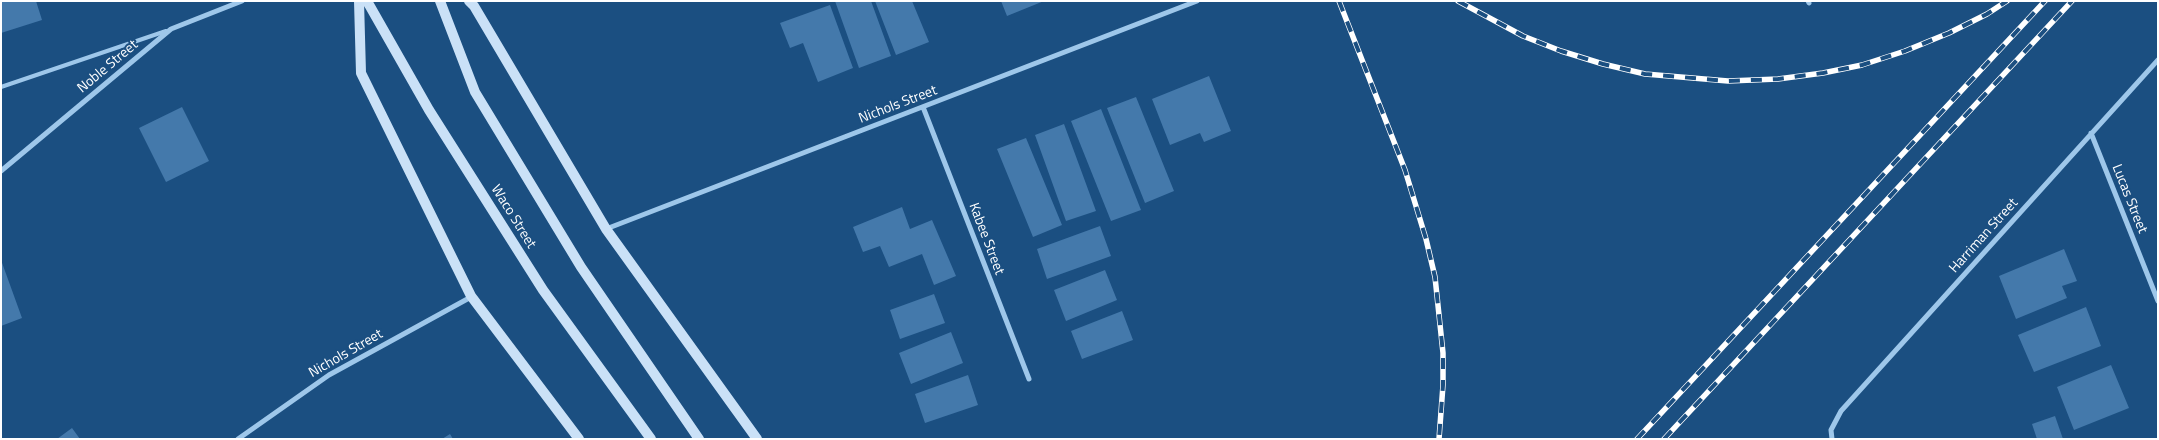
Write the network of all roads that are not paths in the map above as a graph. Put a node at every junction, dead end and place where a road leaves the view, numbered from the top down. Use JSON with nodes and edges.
{"nodes":[{"id":1,"x":242,"y":1,"type":"edge"},
{"id":2,"x":359,"y":1,"type":"edge"},
{"id":3,"x":366,"y":1,"type":"edge"},
{"id":4,"x":440,"y":1,"type":"edge"},
{"id":5,"x":469,"y":1,"type":"edge"},
{"id":6,"x":1197,"y":1,"type":"edge"},
{"id":7,"x":171,"y":29,"type":"junction"},
{"id":8,"x":2158,"y":60,"type":"edge"},
{"id":9,"x":1,"y":87,"type":"edge"},
{"id":10,"x":923,"y":107,"type":"junction"},
{"id":11,"x":2091,"y":133,"type":"junction"},
{"id":12,"x":1,"y":171,"type":"edge"},
{"id":13,"x":606,"y":229,"type":"junction"},
{"id":14,"x":471,"y":296,"type":"junction"},
{"id":15,"x":2158,"y":301,"type":"edge"},
{"id":16,"x":1029,"y":379,"type":"dead end"},
{"id":17,"x":649,"y":437,"type":"edge"},
{"id":18,"x":238,"y":439,"type":"edge"},
{"id":19,"x":579,"y":439,"type":"edge"},
{"id":20,"x":699,"y":439,"type":"edge"},
{"id":21,"x":757,"y":439,"type":"edge"},
{"id":22,"x":1832,"y":439,"type":"edge"}],
"edges":[{"from":1,"to":7,"type":"street","name":"Noble Street"},
{"from":2,"to":14,"type":"main road"},
{"from":3,"to":17,"type":"main road","name":"Waco Street"},
{"from":4,"to":20,"type":"main road"},
{"from":5,"to":13,"type":"main road"},
{"from":6,"to":10,"type":"street","name":"Nichols Street"},
{"from":7,"to":9,"type":"lane"},
{"from":7,"to":12,"type":"street","name":"Noble Street"},
{"from":8,"to":11,"type":"street","name":"Harriman Street"},
{"from":10,"to":13,"type":"street","name":"Nichols Street"},
{"from":10,"to":16,"type":"street","name":"Kabee Street"},
{"from":11,"to":15,"type":"street","name":"Lucas Street"},
{"from":11,"to":22,"type":"street","name":"Harriman Street"},
{"from":13,"to":21,"type":"main road"},
{"from":14,"to":18,"type":"street","name":"Nichols Street"},
{"from":14,"to":19,"type":"main road"}]}
